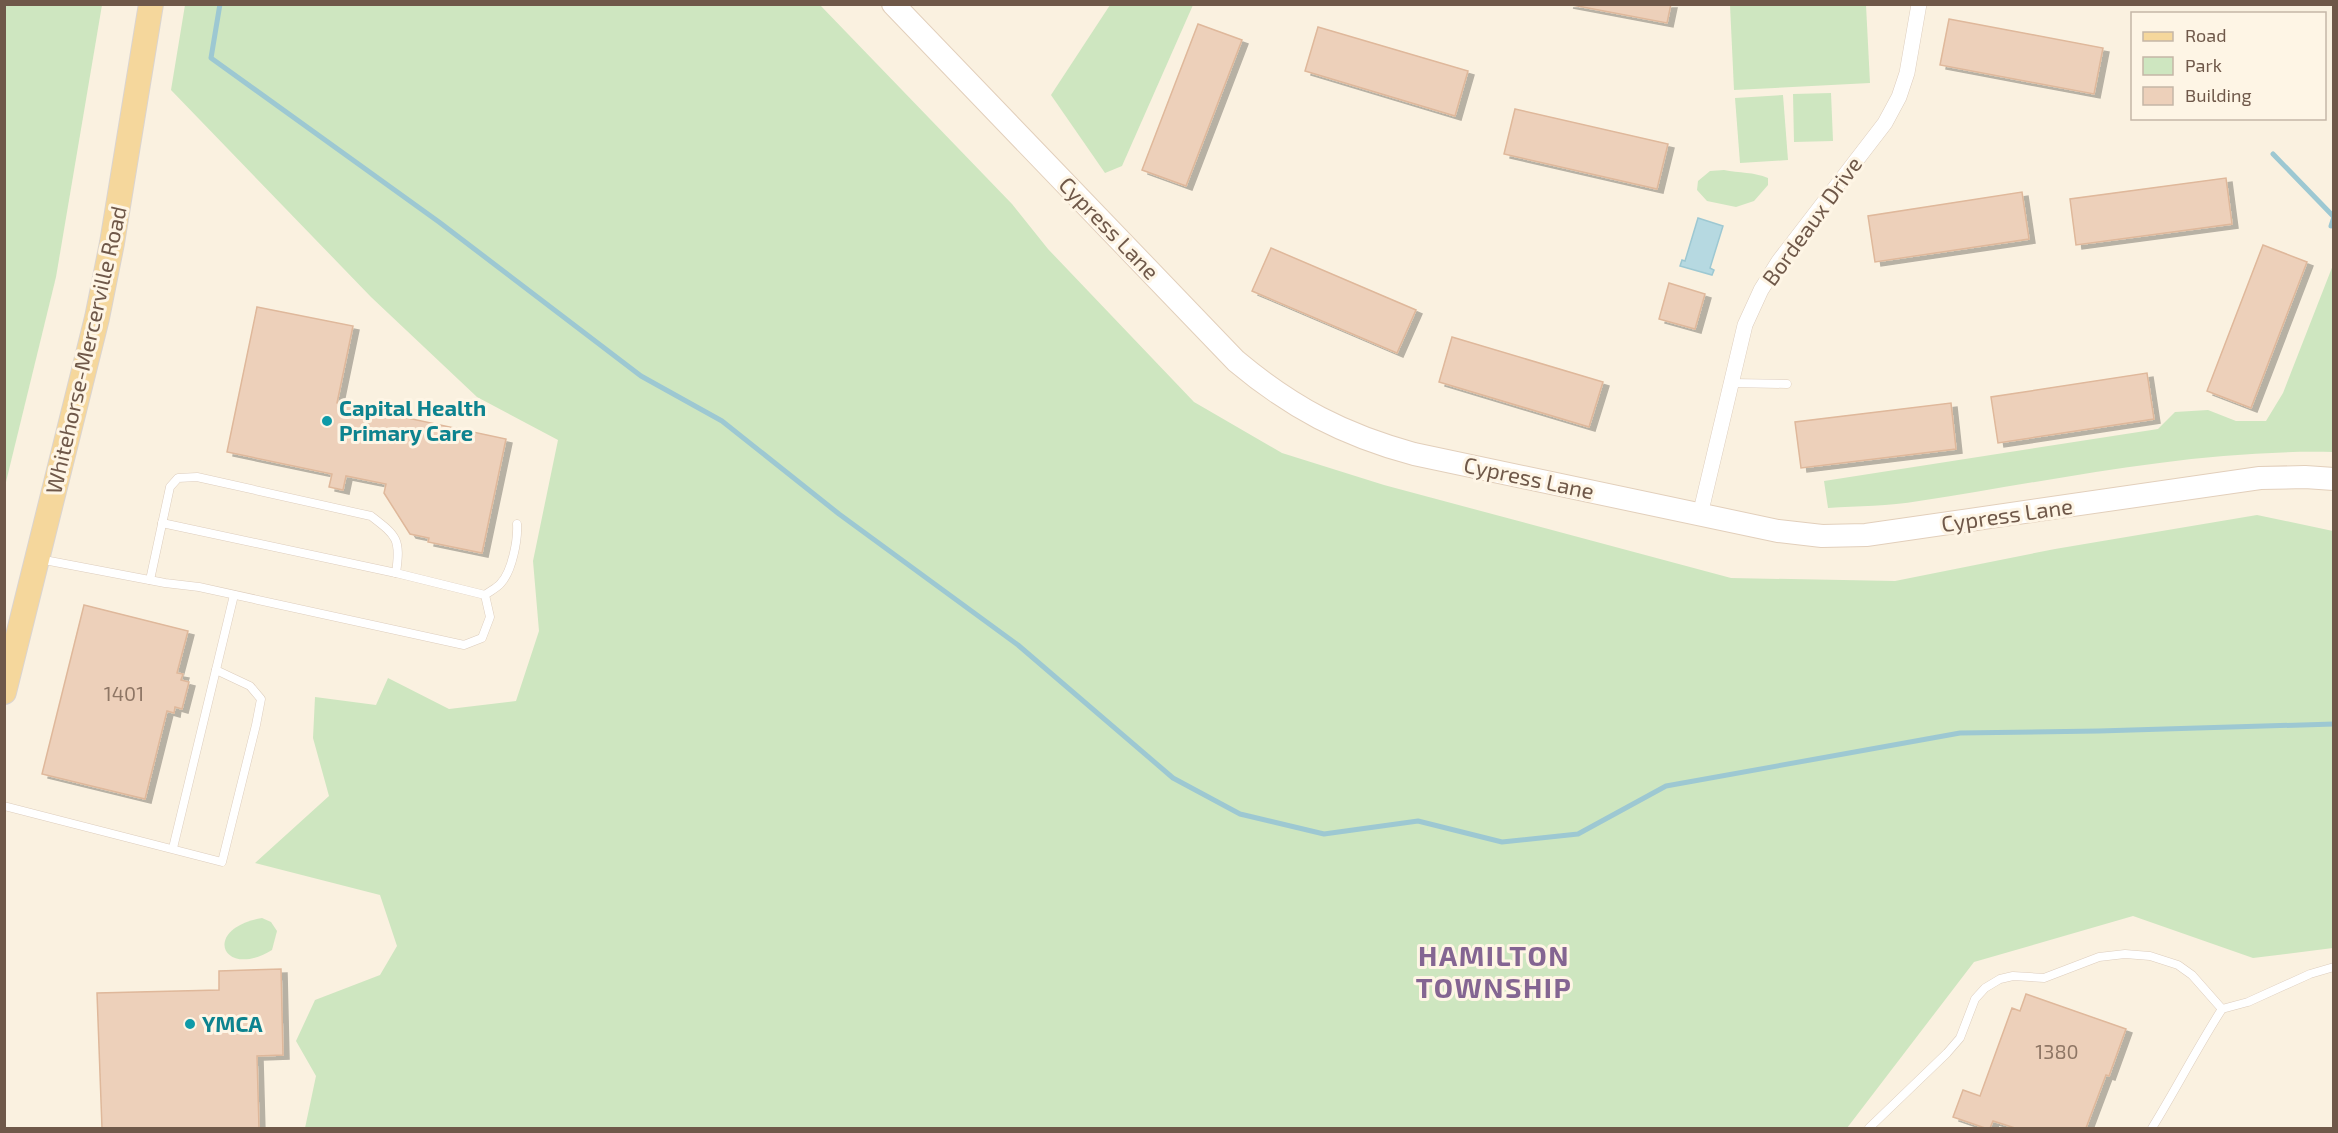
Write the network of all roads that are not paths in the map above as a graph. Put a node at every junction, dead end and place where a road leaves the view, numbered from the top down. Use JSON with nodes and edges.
{"nodes":[{"id":1,"x":151,"y":4,"type":"edge"},
{"id":2,"x":893,"y":4,"type":"edge"},
{"id":3,"x":1919,"y":4,"type":"edge"},
{"id":4,"x":1731,"y":383,"type":"junction"},
{"id":5,"x":1787,"y":384,"type":"dead end"},
{"id":6,"x":2334,"y":479,"type":"edge"},
{"id":7,"x":1700,"y":515,"type":"junction"},
{"id":8,"x":162,"y":523,"type":"junction"},
{"id":9,"x":517,"y":524,"type":"dead end"},
{"id":10,"x":38,"y":559,"type":"junction"},
{"id":11,"x":396,"y":573,"type":"junction"},
{"id":12,"x":150,"y":580,"type":"junction"},
{"id":13,"x":234,"y":595,"type":"junction"},
{"id":14,"x":485,"y":595,"type":"junction"},
{"id":15,"x":216,"y":670,"type":"junction"},
{"id":16,"x":4,"y":692,"type":"edge"},
{"id":17,"x":4,"y":806,"type":"edge"},
{"id":18,"x":173,"y":848,"type":"junction"},
{"id":19,"x":2334,"y":967,"type":"edge"},
{"id":20,"x":2222,"y":1009,"type":"junction"},
{"id":21,"x":1869,"y":1128,"type":"edge"},
{"id":22,"x":2152,"y":1128,"type":"edge"}],
"edges":[{"from":1,"to":10,"type":"main road","name":"Whitehorse-Mercerville Road"},
{"from":2,"to":7,"type":"street","name":"Cypress Lane"},
{"from":3,"to":4,"type":"street","name":"Bordeaux Drive"},
{"from":4,"to":5,"type":"lane"},
{"from":4,"to":7,"type":"street","name":"Bordeaux Drive"},
{"from":6,"to":7,"type":"street","name":"Cypress Lane"},
{"from":8,"to":11,"type":"lane"},
{"from":8,"to":11,"type":"lane"},
{"from":8,"to":12,"type":"lane"},
{"from":9,"to":14,"type":"lane"},
{"from":10,"to":12,"type":"lane"},
{"from":10,"to":16,"type":"main road","name":"Whitehorse-Mercerville Road"},
{"from":11,"to":14,"type":"lane"},
{"from":12,"to":13,"type":"lane"},
{"from":13,"to":14,"type":"lane"},
{"from":13,"to":15,"type":"lane"},
{"from":15,"to":18,"type":"lane"},
{"from":15,"to":18,"type":"lane"},
{"from":17,"to":18,"type":"lane"},
{"from":19,"to":20,"type":"lane"},
{"from":20,"to":21,"type":"lane"},
{"from":20,"to":22,"type":"lane"}]}
